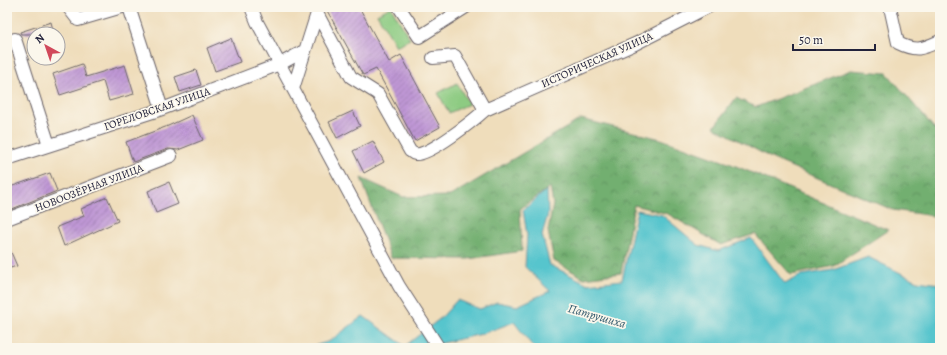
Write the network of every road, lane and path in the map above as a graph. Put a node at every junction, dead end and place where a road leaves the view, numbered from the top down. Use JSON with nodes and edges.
{"nodes":[{"id":1,"x":68,"y":7,"type":"edge"},
{"id":2,"x":122,"y":7,"type":"edge"},
{"id":3,"x":129,"y":7,"type":"edge"},
{"id":4,"x":251,"y":7,"type":"edge"},
{"id":5,"x":399,"y":7,"type":"edge"},
{"id":6,"x":466,"y":7,"type":"edge"},
{"id":7,"x":708,"y":7,"type":"edge"},
{"id":8,"x":890,"y":7,"type":"edge"},
{"id":9,"x":317,"y":11,"type":"edge"},
{"id":10,"x":15,"y":40,"type":"dead end"},
{"id":11,"x":940,"y":41,"type":"edge"},
{"id":12,"x":304,"y":51,"type":"junction"},
{"id":13,"x":433,"y":58,"type":"dead end"},
{"id":14,"x":280,"y":64,"type":"junction"},
{"id":15,"x":293,"y":89,"type":"junction"},
{"id":16,"x":162,"y":109,"type":"junction"},
{"id":17,"x":485,"y":110,"type":"junction"},
{"id":18,"x":49,"y":146,"type":"junction"},
{"id":19,"x":171,"y":156,"type":"dead end"},
{"id":20,"x":7,"y":159,"type":"edge"},
{"id":21,"x":7,"y":219,"type":"edge"},
{"id":22,"x":440,"y":348,"type":"edge"}],
"edges":[{"from":1,"to":2,"type":"street"},
{"from":3,"to":16,"type":"street"},
{"from":4,"to":14,"type":"street"},
{"from":5,"to":6,"type":"street"},
{"from":7,"to":17,"type":"street","name":"ИСТОРИЧЕСКАЯ УЛИЦА"},
{"from":8,"to":11,"type":"street"},
{"from":9,"to":12,"type":"street"},
{"from":9,"to":17,"type":"street","name":"ИСТОРИЧЕСКАЯ УЛИЦА"},
{"from":10,"to":18,"type":"street"},
{"from":12,"to":14,"type":"street","name":"ГОРЕЛОВСКАЯ УЛИЦА"},
{"from":12,"to":15,"type":"street"},
{"from":13,"to":17,"type":"street"},
{"from":14,"to":15,"type":"street"},
{"from":14,"to":16,"type":"street","name":"ГОРЕЛОВСКАЯ УЛИЦА"},
{"from":15,"to":22,"type":"street"},
{"from":16,"to":18,"type":"street","name":"ГОРЕЛОВСКАЯ УЛИЦА"},
{"from":18,"to":20,"type":"street","name":"ГОРЕЛОВСКАЯ УЛИЦА"},
{"from":19,"to":21,"type":"street","name":"НОВООЗЁРНАЯ УЛИЦА"}]}
